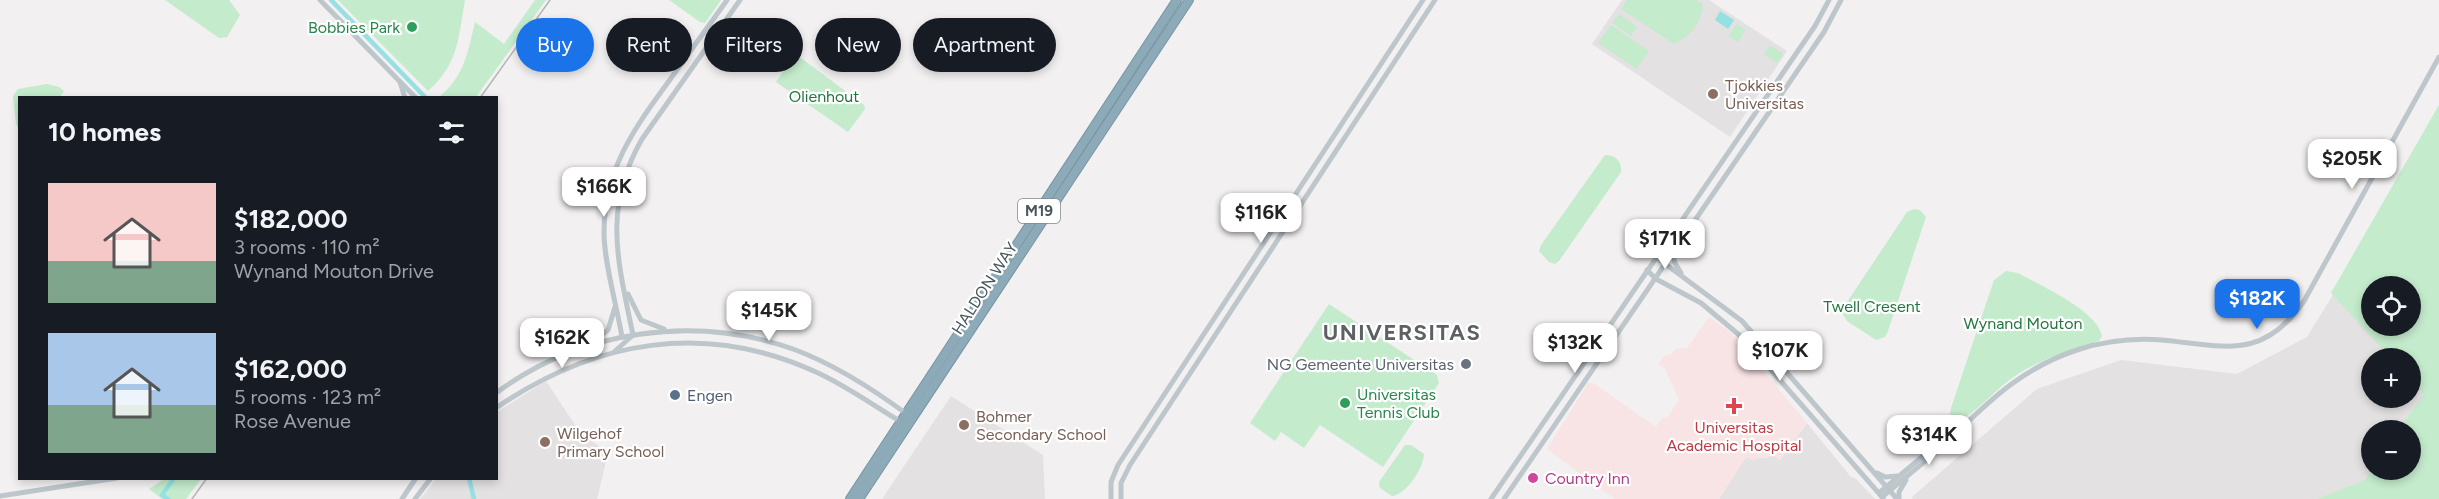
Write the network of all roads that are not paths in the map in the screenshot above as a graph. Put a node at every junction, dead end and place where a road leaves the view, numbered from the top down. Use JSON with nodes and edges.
{"nodes":[{"id":1,"x":320,"y":0,"type":"edge"},
{"id":2,"x":728,"y":0,"type":"edge"},
{"id":3,"x":740,"y":0,"type":"edge"},
{"id":4,"x":1177,"y":0,"type":"edge"},
{"id":5,"x":1189,"y":0,"type":"edge"},
{"id":6,"x":1423,"y":0,"type":"edge"},
{"id":7,"x":1435,"y":0,"type":"edge"},
{"id":8,"x":1829,"y":0,"type":"edge"},
{"id":9,"x":1841,"y":0,"type":"edge"},
{"id":10,"x":1418,"y":9,"type":"junction"},
{"id":11,"x":1426,"y":13,"type":"junction"},
{"id":12,"x":714,"y":18,"type":"edge"},
{"id":13,"x":727,"y":18,"type":"edge"},
{"id":14,"x":1158,"y":29,"type":"junction"},
{"id":15,"x":704,"y":32,"type":"edge"},
{"id":16,"x":702,"y":35,"type":"joint"},
{"id":17,"x":1166,"y":35,"type":"junction"},
{"id":18,"x":704,"y":51,"type":"edge"},
{"id":19,"x":2439,"y":57,"type":"edge"},
{"id":20,"x":400,"y":79,"type":"junction"},
{"id":21,"x":404,"y":96,"type":"edge"},
{"id":22,"x":414,"y":96,"type":"edge"},
{"id":23,"x":657,"y":98,"type":"junction"},
{"id":24,"x":666,"y":104,"type":"junction"},
{"id":25,"x":648,"y":109,"type":"junction"},
{"id":26,"x":658,"y":115,"type":"junction"},
{"id":27,"x":1097,"y":122,"type":"junction"},
{"id":28,"x":1106,"y":128,"type":"junction"},
{"id":29,"x":1061,"y":177,"type":"junction"},
{"id":30,"x":1070,"y":182,"type":"junction"},
{"id":31,"x":606,"y":197,"type":"junction"},
{"id":32,"x":619,"y":200,"type":"junction"},
{"id":33,"x":1032,"y":221,"type":"junction"},
{"id":34,"x":1041,"y":226,"type":"junction"},
{"id":35,"x":1672,"y":252,"type":"junction"},
{"id":36,"x":1656,"y":257,"type":"junction"},
{"id":37,"x":1666,"y":263,"type":"junction"},
{"id":38,"x":1003,"y":266,"type":"junction"},
{"id":39,"x":1647,"y":270,"type":"junction"},
{"id":40,"x":1011,"y":272,"type":"junction"},
{"id":41,"x":1683,"y":276,"type":"junction"},
{"id":42,"x":1656,"y":279,"type":"junction"},
{"id":43,"x":625,"y":287,"type":"junction"},
{"id":44,"x":616,"y":303,"type":"junction"},
{"id":45,"x":666,"y":330,"type":"junction"},
{"id":46,"x":633,"y":335,"type":"junction"},
{"id":47,"x":625,"y":339,"type":"junction"},
{"id":48,"x":646,"y":345,"type":"junction"},
{"id":49,"x":583,"y":348,"type":"junction"},
{"id":50,"x":613,"y":353,"type":"junction"},
{"id":51,"x":548,"y":363,"type":"junction"},
{"id":52,"x":534,"y":370,"type":"junction"},
{"id":53,"x":554,"y":373,"type":"junction"},
{"id":54,"x":930,"y":376,"type":"junction"},
{"id":55,"x":522,"y":377,"type":"junction"},
{"id":56,"x":541,"y":380,"type":"junction"},
{"id":57,"x":938,"y":381,"type":"junction"},
{"id":58,"x":510,"y":384,"type":"junction"},
{"id":59,"x":529,"y":387,"type":"junction"},
{"id":60,"x":498,"y":392,"type":"edge"},
{"id":61,"x":518,"y":394,"type":"junction"},
{"id":62,"x":498,"y":407,"type":"edge"},
{"id":63,"x":906,"y":414,"type":"junction"},
{"id":64,"x":913,"y":419,"type":"junction"},
{"id":65,"x":904,"y":424,"type":"junction"},
{"id":66,"x":1958,"y":428,"type":"junction"},
{"id":67,"x":1871,"y":469,"type":"junction"},
{"id":68,"x":1910,"y":473,"type":"junction"},
{"id":69,"x":1901,"y":475,"type":"junction"},
{"id":70,"x":868,"y":479,"type":"junction"},
{"id":71,"x":104,"y":480,"type":"edge"},
{"id":72,"x":415,"y":480,"type":"edge"},
{"id":73,"x":429,"y":480,"type":"edge"},
{"id":74,"x":411,"y":486,"type":"junction"},
{"id":75,"x":1888,"y":489,"type":"junction"},
{"id":76,"x":420,"y":493,"type":"junction"},
{"id":77,"x":0,"y":496,"type":"edge"},
{"id":78,"x":1882,"y":496,"type":"edge"},
{"id":79,"x":402,"y":499,"type":"edge"},
{"id":80,"x":415,"y":499,"type":"edge"},
{"id":81,"x":850,"y":499,"type":"edge"},
{"id":82,"x":859,"y":499,"type":"edge"},
{"id":83,"x":1111,"y":499,"type":"edge"},
{"id":84,"x":1121,"y":499,"type":"edge"},
{"id":85,"x":1491,"y":499,"type":"edge"},
{"id":86,"x":1504,"y":499,"type":"edge"},
{"id":87,"x":1898,"y":499,"type":"edge"}],
"edges":[{"from":1,"to":20,"type":"street"},
{"from":2,"to":12,"type":"street"},
{"from":3,"to":13,"type":"street"},
{"from":4,"to":14,"type":"highway","name":"HALDON WAY","number":"M19"},
{"from":5,"to":17,"type":"highway","name":"HALDON WAY","number":"M19"},
{"from":6,"to":10,"type":"street"},
{"from":7,"to":11,"type":"street"},
{"from":8,"to":36,"type":"street"},
{"from":9,"to":35,"type":"street"},
{"from":10,"to":11,"type":"street"},
{"from":10,"to":83,"type":"street"},
{"from":11,"to":84,"type":"street"},
{"from":14,"to":17,"type":"highway"},
{"from":14,"to":27,"type":"highway","name":"HALDON WAY","number":"M19"},
{"from":15,"to":16,"type":"street"},
{"from":16,"to":23,"type":"street"},
{"from":17,"to":28,"type":"highway","name":"HALDON WAY","number":"M19"},
{"from":18,"to":24,"type":"street"},
{"from":19,"to":66,"type":"street"},
{"from":20,"to":21,"type":"street"},
{"from":20,"to":22,"type":"street"},
{"from":23,"to":24,"type":"street"},
{"from":23,"to":25,"type":"street"},
{"from":24,"to":26,"type":"street"},
{"from":25,"to":26,"type":"street"},
{"from":25,"to":31,"type":"street"},
{"from":26,"to":32,"type":"street"},
{"from":27,"to":28,"type":"highway"},
{"from":27,"to":29,"type":"highway","name":"HALDON WAY","number":"M19"},
{"from":28,"to":30,"type":"highway","name":"HALDON WAY","number":"M19"},
{"from":29,"to":30,"type":"highway"},
{"from":29,"to":33,"type":"highway","name":"HALDON WAY","number":"M19"},
{"from":30,"to":34,"type":"highway","name":"HALDON WAY","number":"M19"},
{"from":31,"to":32,"type":"street"},
{"from":31,"to":44,"type":"street"},
{"from":32,"to":43,"type":"street"},
{"from":33,"to":34,"type":"highway"},
{"from":33,"to":38,"type":"highway","name":"HALDON WAY","number":"M19"},
{"from":34,"to":40,"type":"highway","name":"HALDON WAY","number":"M19"},
{"from":35,"to":37,"type":"street"},
{"from":35,"to":41,"type":"street"},
{"from":36,"to":37,"type":"street"},
{"from":36,"to":39,"type":"street"},
{"from":37,"to":41,"type":"street"},
{"from":37,"to":42,"type":"street"},
{"from":38,"to":40,"type":"highway"},
{"from":38,"to":54,"type":"highway","name":"HALDON WAY","number":"M19"},
{"from":39,"to":42,"type":"street"},
{"from":39,"to":85,"type":"street"},
{"from":40,"to":57,"type":"highway","name":"HALDON WAY","number":"M19"},
{"from":41,"to":67,"type":"street"},
{"from":42,"to":78,"type":"street"},
{"from":42,"to":86,"type":"street"},
{"from":43,"to":45,"type":"street"},
{"from":43,"to":46,"type":"street"},
{"from":44,"to":47,"type":"street"},
{"from":44,"to":49,"type":"street"},
{"from":45,"to":46,"type":"street"},
{"from":45,"to":63,"type":"street"},
{"from":46,"to":47,"type":"street"},
{"from":47,"to":48,"type":"street"},
{"from":47,"to":49,"type":"street"},
{"from":47,"to":50,"type":"street"},
{"from":48,"to":50,"type":"street"},
{"from":48,"to":65,"type":"street"},
{"from":49,"to":51,"type":"street"},
{"from":50,"to":53,"type":"street"},
{"from":51,"to":52,"type":"street"},
{"from":51,"to":53,"type":"street"},
{"from":52,"to":55,"type":"street"},
{"from":52,"to":56,"type":"street"},
{"from":53,"to":56,"type":"street"},
{"from":54,"to":57,"type":"highway"},
{"from":54,"to":63,"type":"highway","name":"HALDON WAY","number":"M19"},
{"from":55,"to":58,"type":"street"},
{"from":55,"to":59,"type":"street"},
{"from":56,"to":59,"type":"street"},
{"from":57,"to":64,"type":"highway","name":"HALDON WAY","number":"M19"},
{"from":58,"to":60,"type":"street"},
{"from":58,"to":61,"type":"street"},
{"from":59,"to":61,"type":"street"},
{"from":61,"to":62,"type":"street"},
{"from":63,"to":64,"type":"street"},
{"from":63,"to":65,"type":"highway","name":"HALDON WAY","number":"M19"},
{"from":64,"to":65,"type":"highway","name":"HALDON WAY","number":"M19"},
{"from":65,"to":70,"type":"highway","name":"HALDON WAY","number":"M19"},
{"from":66,"to":68,"type":"street"},
{"from":66,"to":69,"type":"street"},
{"from":67,"to":69,"type":"street"},
{"from":67,"to":75,"type":"street"},
{"from":68,"to":75,"type":"street"},
{"from":68,"to":87,"type":"street"},
{"from":69,"to":75,"type":"street"},
{"from":70,"to":81,"type":"highway","name":"HALDON WAY","number":"M19"},
{"from":70,"to":82,"type":"highway","name":"HALDON WAY","number":"M19"},
{"from":71,"to":77,"type":"street"},
{"from":72,"to":74,"type":"street"},
{"from":73,"to":76,"type":"street"},
{"from":74,"to":76,"type":"street"},
{"from":74,"to":79,"type":"street"},
{"from":75,"to":78,"type":"street"},
{"from":75,"to":87,"type":"street"},
{"from":76,"to":80,"type":"street"}]}
